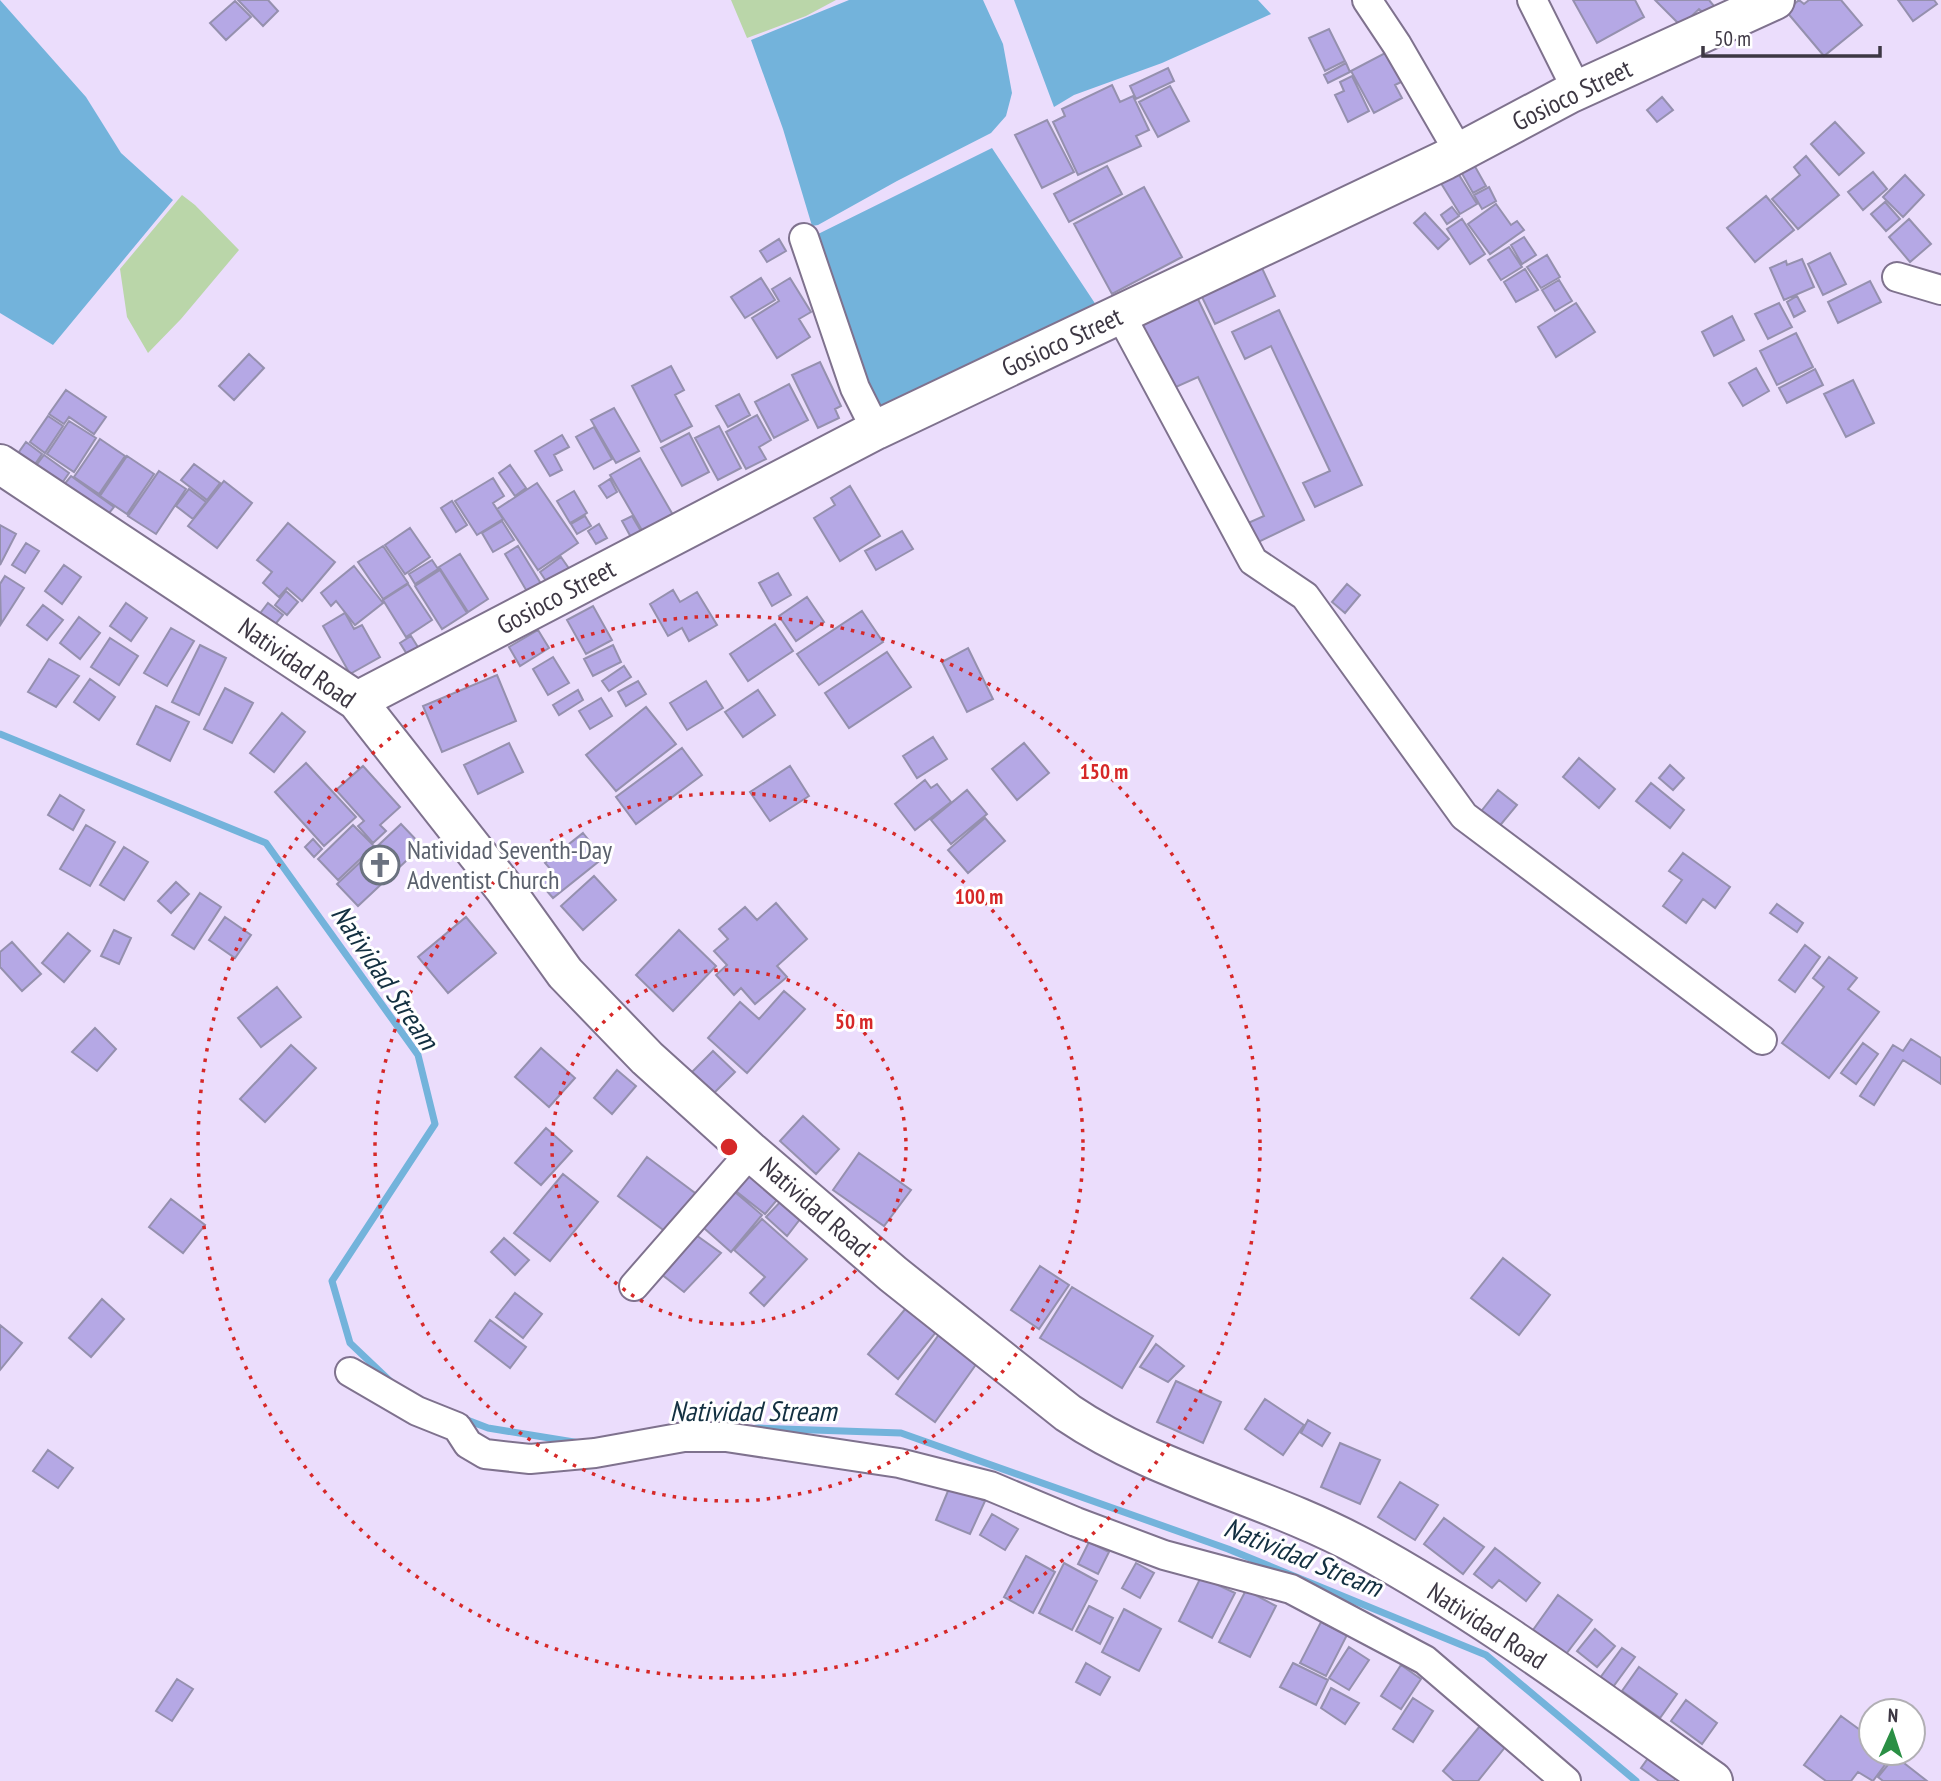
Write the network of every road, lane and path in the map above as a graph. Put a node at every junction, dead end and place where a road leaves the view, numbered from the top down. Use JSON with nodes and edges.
{"nodes":[{"id":1,"x":1367,"y":0,"type":"edge"},
{"id":2,"x":1532,"y":0,"type":"edge"},
{"id":3,"x":1775,"y":0,"type":"edge"},
{"id":4,"x":1577,"y":90,"type":"junction"},
{"id":5,"x":1459,"y":152,"type":"junction"},
{"id":6,"x":804,"y":238,"type":"dead end"},
{"id":7,"x":1897,"y":277,"type":"dead end"},
{"id":8,"x":1941,"y":290,"type":"edge"},
{"id":9,"x":1120,"y":314,"type":"junction"},
{"id":10,"x":876,"y":430,"type":"junction"},
{"id":11,"x":0,"y":464,"type":"edge"},
{"id":12,"x":357,"y":701,"type":"junction"},
{"id":13,"x":1762,"y":1040,"type":"dead end"},
{"id":14,"x":751,"y":1152,"type":"junction"},
{"id":15,"x":634,"y":1286,"type":"dead end"},
{"id":16,"x":350,"y":1372,"type":"dead end"},
{"id":17,"x":1566,"y":1781,"type":"edge"},
{"id":18,"x":1713,"y":1781,"type":"edge"}],
"edges":[{"from":1,"to":5,"type":"street"},
{"from":2,"to":4,"type":"street"},
{"from":3,"to":4,"type":"street","name":"Gosioco Street"},
{"from":4,"to":5,"type":"street","name":"Gosioco Street"},
{"from":5,"to":9,"type":"street","name":"Gosioco Street"},
{"from":6,"to":10,"type":"street"},
{"from":7,"to":8,"type":"street"},
{"from":9,"to":10,"type":"street","name":"Gosioco Street"},
{"from":9,"to":13,"type":"street"},
{"from":10,"to":12,"type":"street","name":"Gosioco Street"},
{"from":11,"to":12,"type":"street","name":"Natividad Road"},
{"from":12,"to":14,"type":"street","name":"Natividad Road"},
{"from":14,"to":15,"type":"street"},
{"from":14,"to":18,"type":"street","name":"Natividad Road"},
{"from":16,"to":17,"type":"street"}]}
